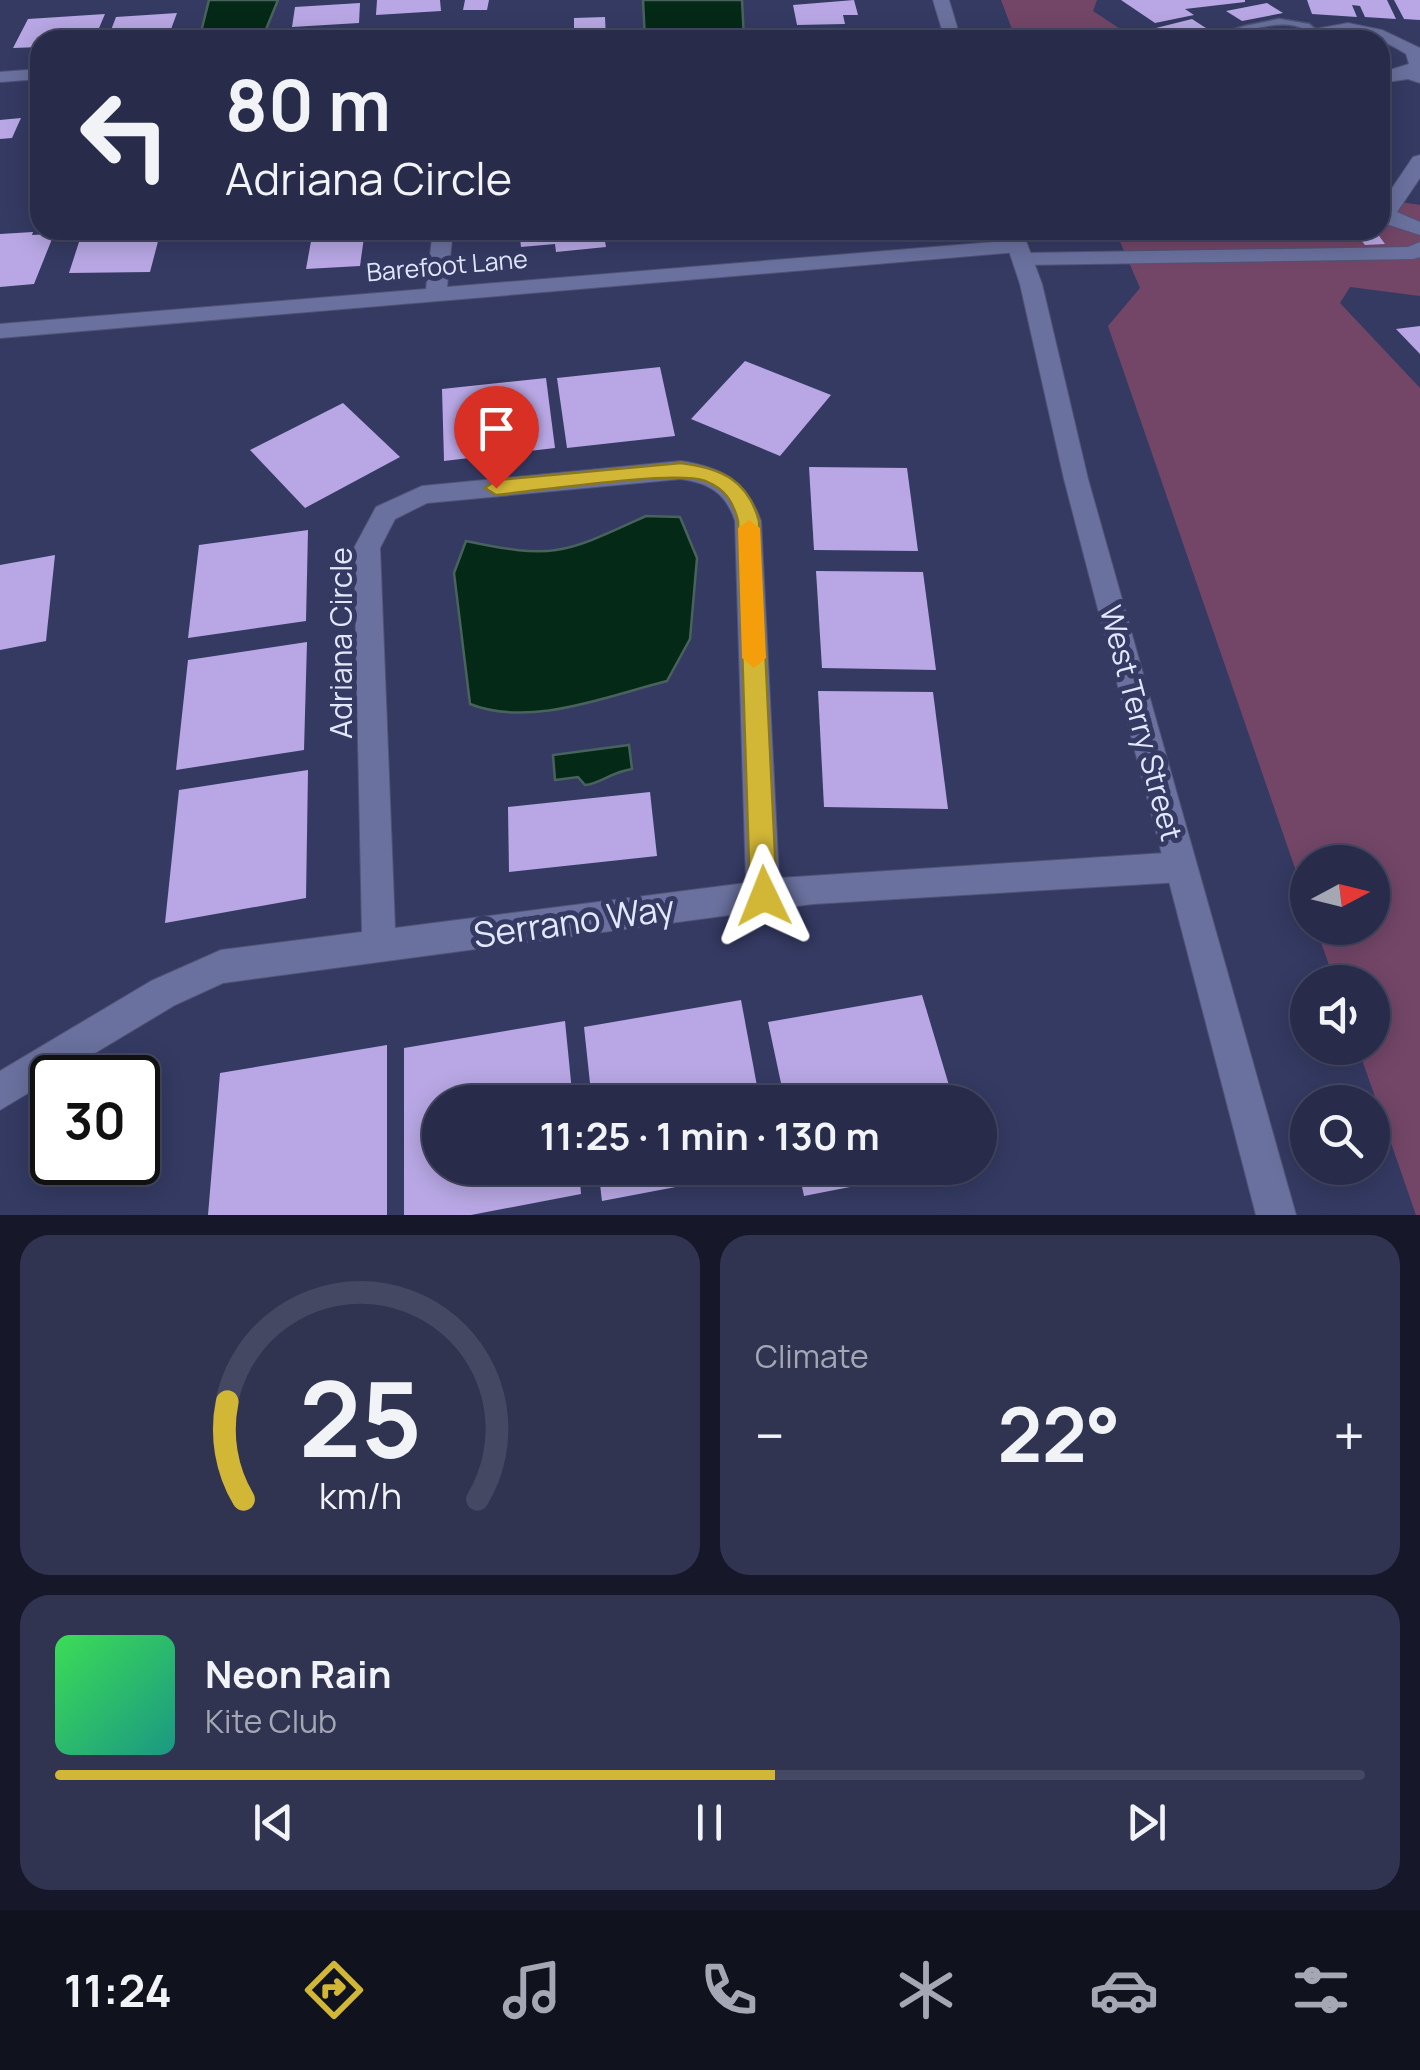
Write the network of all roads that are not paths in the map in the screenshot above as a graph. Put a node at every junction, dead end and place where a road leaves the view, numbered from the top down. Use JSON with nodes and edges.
{"nodes":[{"id":1,"x":941,"y":0,"type":"edge"},
{"id":2,"x":950,"y":30,"type":"edge"},
{"id":3,"x":1244,"y":30,"type":"edge"},
{"id":4,"x":1310,"y":30,"type":"edge"},
{"id":5,"x":1390,"y":39,"type":"edge"},
{"id":6,"x":30,"y":74,"type":"edge"},
{"id":7,"x":0,"y":76,"type":"edge"},
{"id":8,"x":1415,"y":76,"type":"edge"},
{"id":9,"x":1390,"y":77,"type":"edge"},
{"id":10,"x":1420,"y":161,"type":"edge"},
{"id":11,"x":1390,"y":208,"type":"edge"},
{"id":12,"x":1390,"y":218,"type":"edge"},
{"id":13,"x":1420,"y":229,"type":"edge"},
{"id":14,"x":442,"y":240,"type":"edge"},
{"id":15,"x":1016,"y":242,"type":"edge"},
{"id":16,"x":1420,"y":248,"type":"edge"},
{"id":17,"x":436,"y":294,"type":"junction"},
{"id":18,"x":0,"y":331,"type":"edge"},
{"id":19,"x":1181,"y":867,"type":"junction"},
{"id":20,"x":764,"y":896,"type":"junction"},
{"id":21,"x":379,"y":947,"type":"junction"},
{"id":22,"x":0,"y":1092,"type":"edge"},
{"id":23,"x":1276,"y":1215,"type":"edge"}],
"edges":[{"from":1,"to":2,"type":"street"},
{"from":3,"to":4,"type":"lane"},
{"from":5,"to":8,"type":"street"},
{"from":6,"to":7,"type":"street"},
{"from":8,"to":9,"type":"street"},
{"from":10,"to":11,"type":"street"},
{"from":12,"to":13,"type":"street"},
{"from":14,"to":17,"type":"street"},
{"from":15,"to":16,"type":"street"},
{"from":15,"to":17,"type":"street","name":"Barefoot Lane"},
{"from":15,"to":19,"type":"street","name":"West Terry Street"},
{"from":17,"to":18,"type":"street","name":"Barefoot Lane"},
{"from":19,"to":20,"type":"street","name":"Serrano Way"},
{"from":19,"to":23,"type":"street","name":"West Terry Street"},
{"from":20,"to":21,"type":"street","name":"Serrano Way"},
{"from":20,"to":21,"type":"street","name":"Adriana Circle"},
{"from":21,"to":22,"type":"street","name":"Serrano Way"}]}
